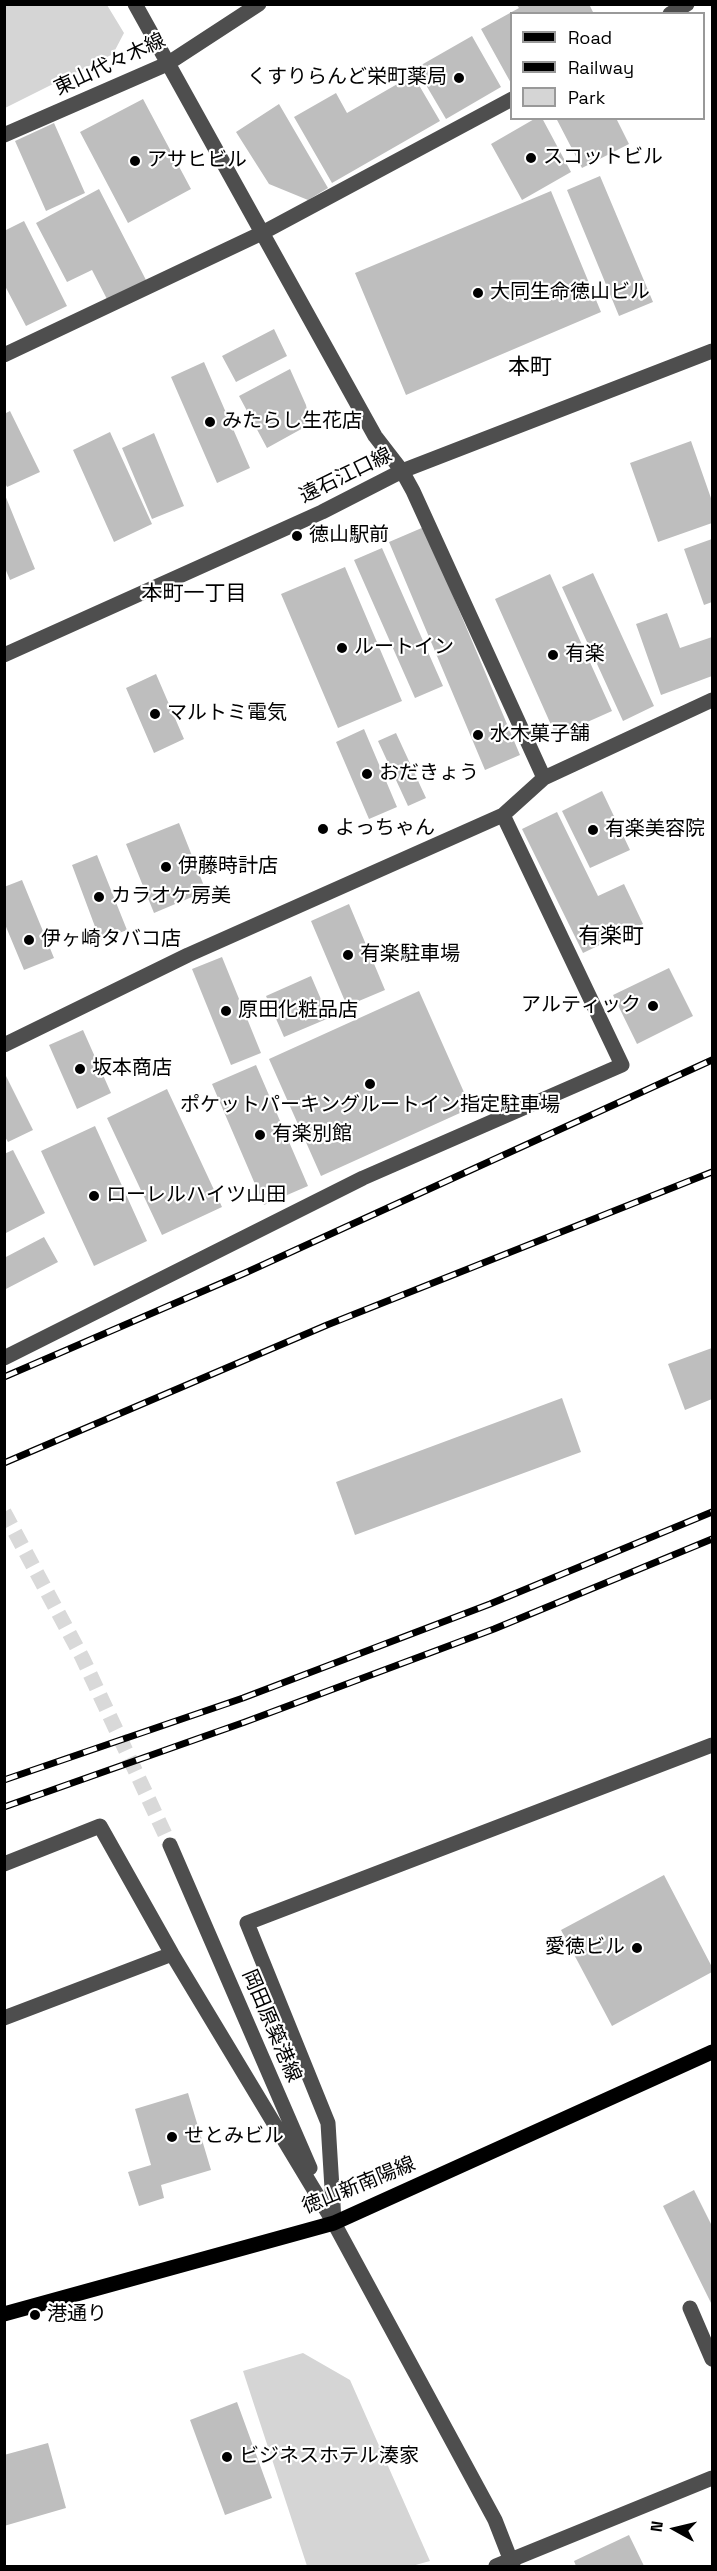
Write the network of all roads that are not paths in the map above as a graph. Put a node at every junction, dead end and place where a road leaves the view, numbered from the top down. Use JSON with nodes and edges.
{"nodes":[{"id":1,"x":135,"y":4,"type":"edge"},
{"id":2,"x":259,"y":4,"type":"edge"},
{"id":3,"x":687,"y":4,"type":"edge"},
{"id":4,"x":673,"y":12,"type":"edge"},
{"id":5,"x":167,"y":64,"type":"junction"},
{"id":6,"x":510,"y":100,"type":"edge"},
{"id":7,"x":4,"y":135,"type":"edge"},
{"id":8,"x":262,"y":233,"type":"junction"},
{"id":9,"x":712,"y":351,"type":"edge"},
{"id":10,"x":4,"y":356,"type":"edge"},
{"id":11,"x":402,"y":471,"type":"junction"},
{"id":12,"x":4,"y":655,"type":"edge"},
{"id":13,"x":712,"y":700,"type":"edge"},
{"id":14,"x":544,"y":778,"type":"junction"},
{"id":15,"x":503,"y":815,"type":"junction"},
{"id":16,"x":4,"y":1045,"type":"edge"},
{"id":17,"x":4,"y":1358,"type":"edge"},
{"id":18,"x":712,"y":1744,"type":"edge"},
{"id":19,"x":170,"y":1845,"type":"tunnel mouth"},
{"id":20,"x":4,"y":1864,"type":"edge"},
{"id":21,"x":172,"y":1954,"type":"junction"},
{"id":22,"x":4,"y":2018,"type":"edge"},
{"id":23,"x":712,"y":2052,"type":"edge"},
{"id":24,"x":334,"y":2223,"type":"junction"},
{"id":25,"x":690,"y":2307,"type":"dead end"},
{"id":26,"x":4,"y":2314,"type":"edge"},
{"id":27,"x":712,"y":2359,"type":"edge"},
{"id":28,"x":712,"y":2478,"type":"edge"},
{"id":29,"x":513,"y":2564,"type":"edge"},
{"id":30,"x":496,"y":2566,"type":"edge"}],
"edges":[{"from":1,"to":5,"type":"street"},
{"from":2,"to":5,"type":"street","name":"東山代々木線"},
{"from":3,"to":4,"type":"street"},
{"from":5,"to":7,"type":"street","name":"東山代々木線"},
{"from":5,"to":8,"type":"street"},
{"from":6,"to":8,"type":"street"},
{"from":8,"to":10,"type":"street"},
{"from":8,"to":11,"type":"street"},
{"from":9,"to":11,"type":"street","name":"遠石江口線"},
{"from":11,"to":12,"type":"street","name":"遠石江口線"},
{"from":11,"to":14,"type":"street"},
{"from":13,"to":14,"type":"street"},
{"from":14,"to":15,"type":"street"},
{"from":15,"to":16,"type":"street"},
{"from":15,"to":17,"type":"street"},
{"from":18,"to":24,"type":"street"},
{"from":19,"to":24,"type":"street","name":"岡田原築港線"},
{"from":20,"to":21,"type":"street"},
{"from":21,"to":22,"type":"street"},
{"from":21,"to":24,"type":"street"},
{"from":23,"to":24,"type":"main road","name":"徳山新南陽線"},
{"from":24,"to":26,"type":"main road","name":"徳山新南陽線"},
{"from":24,"to":29,"type":"street"},
{"from":25,"to":27,"type":"street"},
{"from":28,"to":29,"type":"street"},
{"from":29,"to":30,"type":"street"}]}
